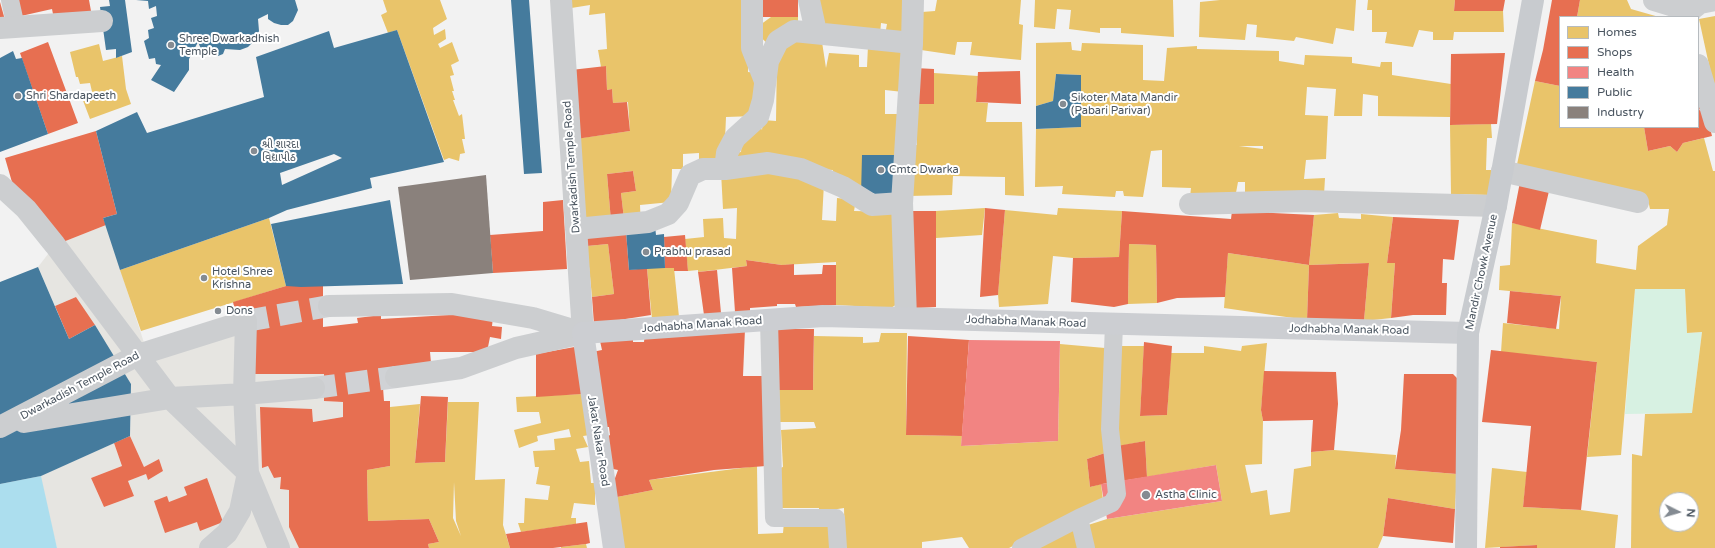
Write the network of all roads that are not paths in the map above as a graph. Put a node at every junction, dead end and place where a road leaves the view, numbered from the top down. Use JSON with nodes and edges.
{"nodes":[{"id":1,"x":10,"y":0,"type":"edge"},
{"id":2,"x":561,"y":0,"type":"edge"},
{"id":3,"x":752,"y":0,"type":"edge"},
{"id":4,"x":809,"y":0,"type":"edge"},
{"id":5,"x":913,"y":0,"type":"edge"},
{"id":6,"x":1533,"y":0,"type":"edge"},
{"id":7,"x":1654,"y":0,"type":"edge"},
{"id":8,"x":1715,"y":0,"type":"edge"},
{"id":9,"x":1689,"y":14,"type":"edge"},
{"id":10,"x":102,"y":21,"type":"dead end"},
{"id":11,"x":8,"y":27,"type":"edge"},
{"id":12,"x":816,"y":32,"type":"junction"},
{"id":13,"x":912,"y":43,"type":"junction"},
{"id":14,"x":1699,"y":68,"type":"edge"},
{"id":15,"x":766,"y":82,"type":"junction"},
{"id":16,"x":1715,"y":122,"type":"edge"},
{"id":17,"x":725,"y":169,"type":"junction"},
{"id":18,"x":1502,"y":171,"type":"junction"},
{"id":19,"x":0,"y":185,"type":"edge"},
{"id":20,"x":1638,"y":202,"type":"dead end"},
{"id":21,"x":902,"y":203,"type":"junction"},
{"id":22,"x":1190,"y":204,"type":"dead end"},
{"id":23,"x":1496,"y":206,"type":"junction"},
{"id":24,"x":576,"y":229,"type":"junction"},
{"id":25,"x":329,"y":306,"type":"tunnel mouth"},
{"id":26,"x":906,"y":318,"type":"junction"},
{"id":27,"x":769,"y":320,"type":"junction"},
{"id":28,"x":1114,"y":324,"type":"junction"},
{"id":29,"x":583,"y":333,"type":"junction"},
{"id":30,"x":1468,"y":333,"type":"junction"},
{"id":31,"x":138,"y":355,"type":"junction"},
{"id":32,"x":396,"y":377,"type":"tunnel mouth"},
{"id":33,"x":314,"y":388,"type":"tunnel mouth"},
{"id":34,"x":244,"y":394,"type":"junction"},
{"id":35,"x":170,"y":398,"type":"junction"},
{"id":36,"x":4,"y":426,"type":"edge"},
{"id":37,"x":248,"y":473,"type":"junction"},
{"id":38,"x":1079,"y":518,"type":"junction"},
{"id":39,"x":227,"y":533,"type":"junction"},
{"id":40,"x":194,"y":548,"type":"edge"},
{"id":41,"x":210,"y":548,"type":"edge"},
{"id":42,"x":279,"y":548,"type":"edge"},
{"id":43,"x":614,"y":548,"type":"edge"},
{"id":44,"x":838,"y":548,"type":"edge"},
{"id":45,"x":1021,"y":548,"type":"edge"},
{"id":46,"x":1086,"y":548,"type":"edge"},
{"id":47,"x":1466,"y":548,"type":"edge"}],
"edges":[{"from":1,"to":11,"type":"lane"},
{"from":2,"to":24,"type":"street","name":"Dwarkadish Temple Road"},
{"from":3,"to":15,"type":"street"},
{"from":4,"to":12,"type":"street"},
{"from":5,"to":13,"type":"street"},
{"from":6,"to":18,"type":"main road","name":"Mandir Chowk Avenue"},
{"from":7,"to":9,"type":"street"},
{"from":8,"to":9,"type":"street"},
{"from":10,"to":11,"type":"street"},
{"from":12,"to":13,"type":"street"},
{"from":12,"to":15,"type":"street"},
{"from":13,"to":21,"type":"street"},
{"from":14,"to":16,"type":"street"},
{"from":15,"to":17,"type":"street"},
{"from":17,"to":21,"type":"street"},
{"from":17,"to":24,"type":"street"},
{"from":18,"to":20,"type":"street"},
{"from":18,"to":23,"type":"main road","name":"Mandir Chowk Avenue"},
{"from":19,"to":31,"type":"street"},
{"from":21,"to":26,"type":"street"},
{"from":22,"to":23,"type":"street"},
{"from":23,"to":30,"type":"main road","name":"Mandir Chowk Avenue"},
{"from":24,"to":29,"type":"street","name":"Dwarkadish Temple Road"},
{"from":25,"to":29,"type":"street"},
{"from":26,"to":27,"type":"main road","name":"Jodhabha Manak Road"},
{"from":26,"to":28,"type":"main road","name":"Jodhabha Manak Road"},
{"from":27,"to":29,"type":"main road","name":"Jodhabha Manak Road"},
{"from":27,"to":44,"type":"lane"},
{"from":28,"to":30,"type":"main road","name":"Jodhabha Manak Road"},
{"from":28,"to":38,"type":"lane"},
{"from":29,"to":32,"type":"street"},
{"from":29,"to":43,"type":"main road","name":"Jakat Nakar Road"},
{"from":30,"to":47,"type":"main road","name":"Mandir Chowk Avenue"},
{"from":31,"to":34,"type":"street","name":"Dwarkadish Temple Road"},
{"from":31,"to":35,"type":"street"},
{"from":31,"to":36,"type":"street","name":"Dwarkadish Temple Road"},
{"from":33,"to":34,"type":"street"},
{"from":34,"to":35,"type":"street"},
{"from":34,"to":37,"type":"street"},
{"from":35,"to":36,"type":"street"},
{"from":35,"to":37,"type":"street"},
{"from":37,"to":39,"type":"street"},
{"from":37,"to":42,"type":"street"},
{"from":38,"to":45,"type":"lane"},
{"from":38,"to":46,"type":"lane"},
{"from":39,"to":40,"type":"street"},
{"from":39,"to":41,"type":"street"}]}
